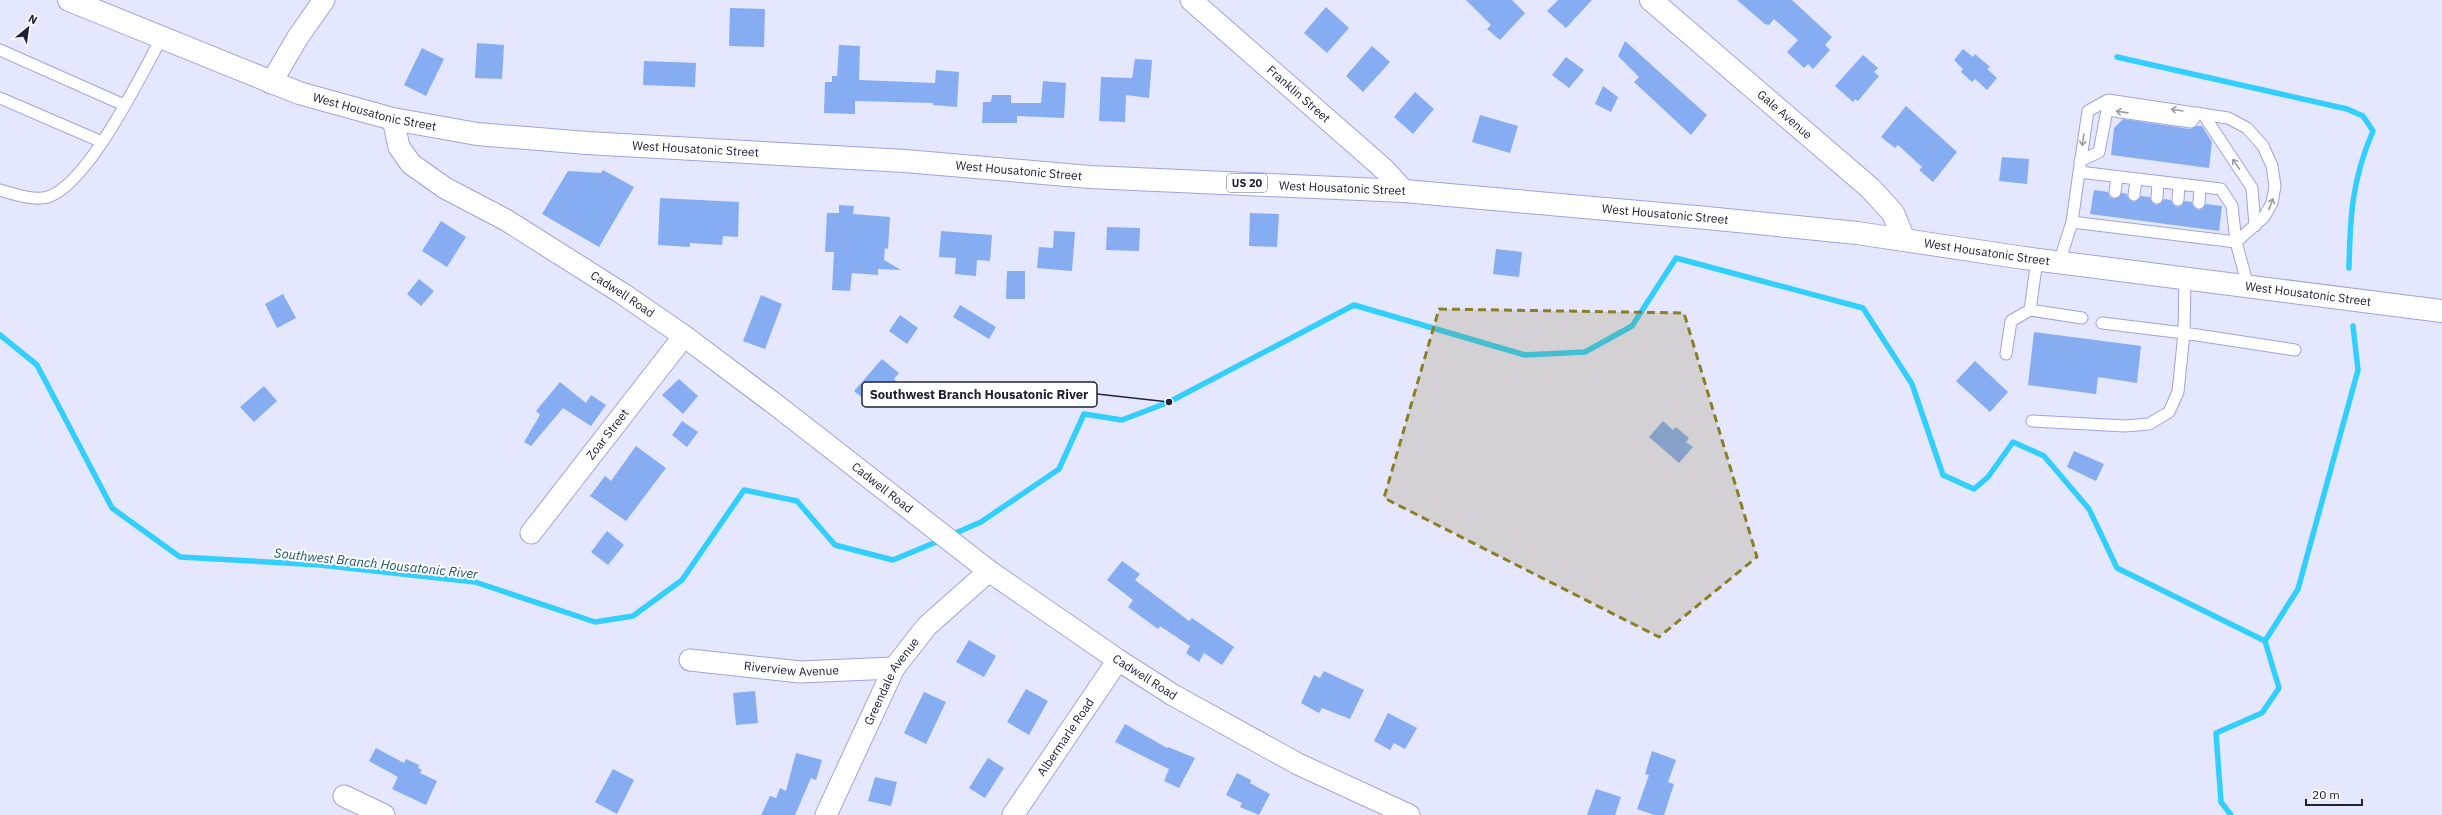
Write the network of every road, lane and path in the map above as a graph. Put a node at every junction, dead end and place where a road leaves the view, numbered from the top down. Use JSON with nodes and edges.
{"nodes":[{"id":1,"x":69,"y":0,"type":"edge"},
{"id":2,"x":324,"y":0,"type":"edge"},
{"id":3,"x":1191,"y":0,"type":"edge"},
{"id":4,"x":1651,"y":0,"type":"edge"},
{"id":5,"x":162,"y":39,"type":"junction"},
{"id":6,"x":0,"y":50,"type":"edge"},
{"id":7,"x":270,"y":83,"type":"junction"},
{"id":8,"x":0,"y":98,"type":"edge"},
{"id":9,"x":124,"y":105,"type":"junction"},
{"id":10,"x":2200,"y":114,"type":"junction"},
{"id":11,"x":393,"y":119,"type":"junction"},
{"id":12,"x":102,"y":142,"type":"junction"},
{"id":13,"x":2079,"y":167,"type":"junction"},
{"id":14,"x":2117,"y":178,"type":"junction"},
{"id":15,"x":2136,"y":180,"type":"junction"},
{"id":16,"x":2158,"y":182,"type":"junction"},
{"id":17,"x":2179,"y":184,"type":"junction"},
{"id":18,"x":2200,"y":187,"type":"junction"},
{"id":19,"x":0,"y":190,"type":"edge"},
{"id":20,"x":1404,"y":191,"type":"junction"},
{"id":21,"x":2115,"y":192,"type":"dead end"},
{"id":22,"x":2134,"y":195,"type":"dead end"},
{"id":23,"x":2157,"y":198,"type":"dead end"},
{"id":24,"x":2178,"y":200,"type":"dead end"},
{"id":25,"x":2199,"y":203,"type":"dead end"},
{"id":26,"x":2072,"y":222,"type":"junction"},
{"id":27,"x":2255,"y":226,"type":"junction"},
{"id":28,"x":1904,"y":240,"type":"junction"},
{"id":29,"x":2236,"y":242,"type":"junction"},
{"id":30,"x":2037,"y":260,"type":"junction"},
{"id":31,"x":2059,"y":263,"type":"junction"},
{"id":32,"x":2185,"y":278,"type":"junction"},
{"id":33,"x":2248,"y":286,"type":"junction"},
{"id":34,"x":2030,"y":310,"type":"junction"},
{"id":35,"x":2442,"y":312,"type":"edge"},
{"id":36,"x":2082,"y":318,"type":"dead end"},
{"id":37,"x":2102,"y":323,"type":"dead end"},
{"id":38,"x":2184,"y":333,"type":"junction"},
{"id":39,"x":684,"y":336,"type":"junction"},
{"id":40,"x":2295,"y":350,"type":"dead end"},
{"id":41,"x":2006,"y":354,"type":"dead end"},
{"id":42,"x":2032,"y":421,"type":"dead end"},
{"id":43,"x":531,"y":533,"type":"dead end"},
{"id":44,"x":990,"y":571,"type":"junction"},
{"id":45,"x":690,"y":660,"type":"dead end"},
{"id":46,"x":1118,"y":660,"type":"junction"},
{"id":47,"x":894,"y":668,"type":"junction"},
{"id":48,"x":344,"y":796,"type":"dead end"},
{"id":49,"x":384,"y":815,"type":"edge"},
{"id":50,"x":826,"y":815,"type":"edge"},
{"id":51,"x":1013,"y":815,"type":"edge"},
{"id":52,"x":1409,"y":815,"type":"edge"}],
"edges":[{"from":1,"to":5,"type":"main road","name":"West Housatonic Street","number":"US 20"},
{"from":2,"to":7,"type":"street"},
{"from":3,"to":20,"type":"street","name":"Franklin Street"},
{"from":4,"to":28,"type":"main road","name":"Gale Avenue"},
{"from":5,"to":7,"type":"main road","name":"West Housatonic Street","number":"US 20"},
{"from":5,"to":9,"type":"lane"},
{"from":6,"to":9,"type":"lane"},
{"from":7,"to":11,"type":"main road","name":"West Housatonic Street","number":"US 20"},
{"from":8,"to":12,"type":"lane"},
{"from":9,"to":12,"type":"lane"},
{"from":10,"to":13,"type":"lane","one_way":true},
{"from":10,"to":13,"type":"lane","one_way":true},
{"from":27,"to":10,"type":"lane","one_way":true},
{"from":27,"to":10,"type":"lane","one_way":true},
{"from":11,"to":20,"type":"main road","name":"West Housatonic Street","number":"US 20"},
{"from":11,"to":39,"type":"street","name":"Cadwell Road"},
{"from":12,"to":19,"type":"lane"},
{"from":13,"to":14,"type":"lane"},
{"from":13,"to":26,"type":"lane"},
{"from":14,"to":15,"type":"lane"},
{"from":14,"to":21,"type":"lane"},
{"from":15,"to":16,"type":"lane"},
{"from":15,"to":22,"type":"lane"},
{"from":16,"to":17,"type":"lane"},
{"from":16,"to":23,"type":"lane"},
{"from":17,"to":18,"type":"lane"},
{"from":17,"to":24,"type":"lane"},
{"from":18,"to":25,"type":"lane"},
{"from":18,"to":29,"type":"lane"},
{"from":20,"to":28,"type":"main road","name":"West Housatonic Street","number":"US 20"},
{"from":26,"to":29,"type":"lane"},
{"from":26,"to":31,"type":"lane"},
{"from":27,"to":29,"type":"lane"},
{"from":28,"to":30,"type":"main road","name":"West Housatonic Street","number":"US 20"},
{"from":29,"to":33,"type":"lane"},
{"from":30,"to":31,"type":"main road","name":"West Housatonic Street","number":"US 20"},
{"from":30,"to":34,"type":"lane"},
{"from":31,"to":32,"type":"main road","name":"West Housatonic Street","number":"US 20"},
{"from":32,"to":33,"type":"main road","name":"West Housatonic Street","number":"US 20"},
{"from":32,"to":38,"type":"lane"},
{"from":33,"to":35,"type":"main road","name":"West Housatonic Street","number":"US 20"},
{"from":34,"to":36,"type":"lane"},
{"from":34,"to":41,"type":"lane"},
{"from":37,"to":38,"type":"lane"},
{"from":38,"to":40,"type":"lane"},
{"from":38,"to":42,"type":"lane"},
{"from":39,"to":43,"type":"street","name":"Zoar Street"},
{"from":39,"to":44,"type":"street","name":"Cadwell Road"},
{"from":44,"to":46,"type":"street","name":"Cadwell Road"},
{"from":44,"to":47,"type":"street","name":"Greendale Avenue"},
{"from":45,"to":47,"type":"street","name":"Riverview Avenue"},
{"from":46,"to":51,"type":"street","name":"Albermarle Road"},
{"from":46,"to":52,"type":"street","name":"Cadwell Road"},
{"from":47,"to":50,"type":"street","name":"Greendale Avenue"},
{"from":48,"to":49,"type":"street"}]}
